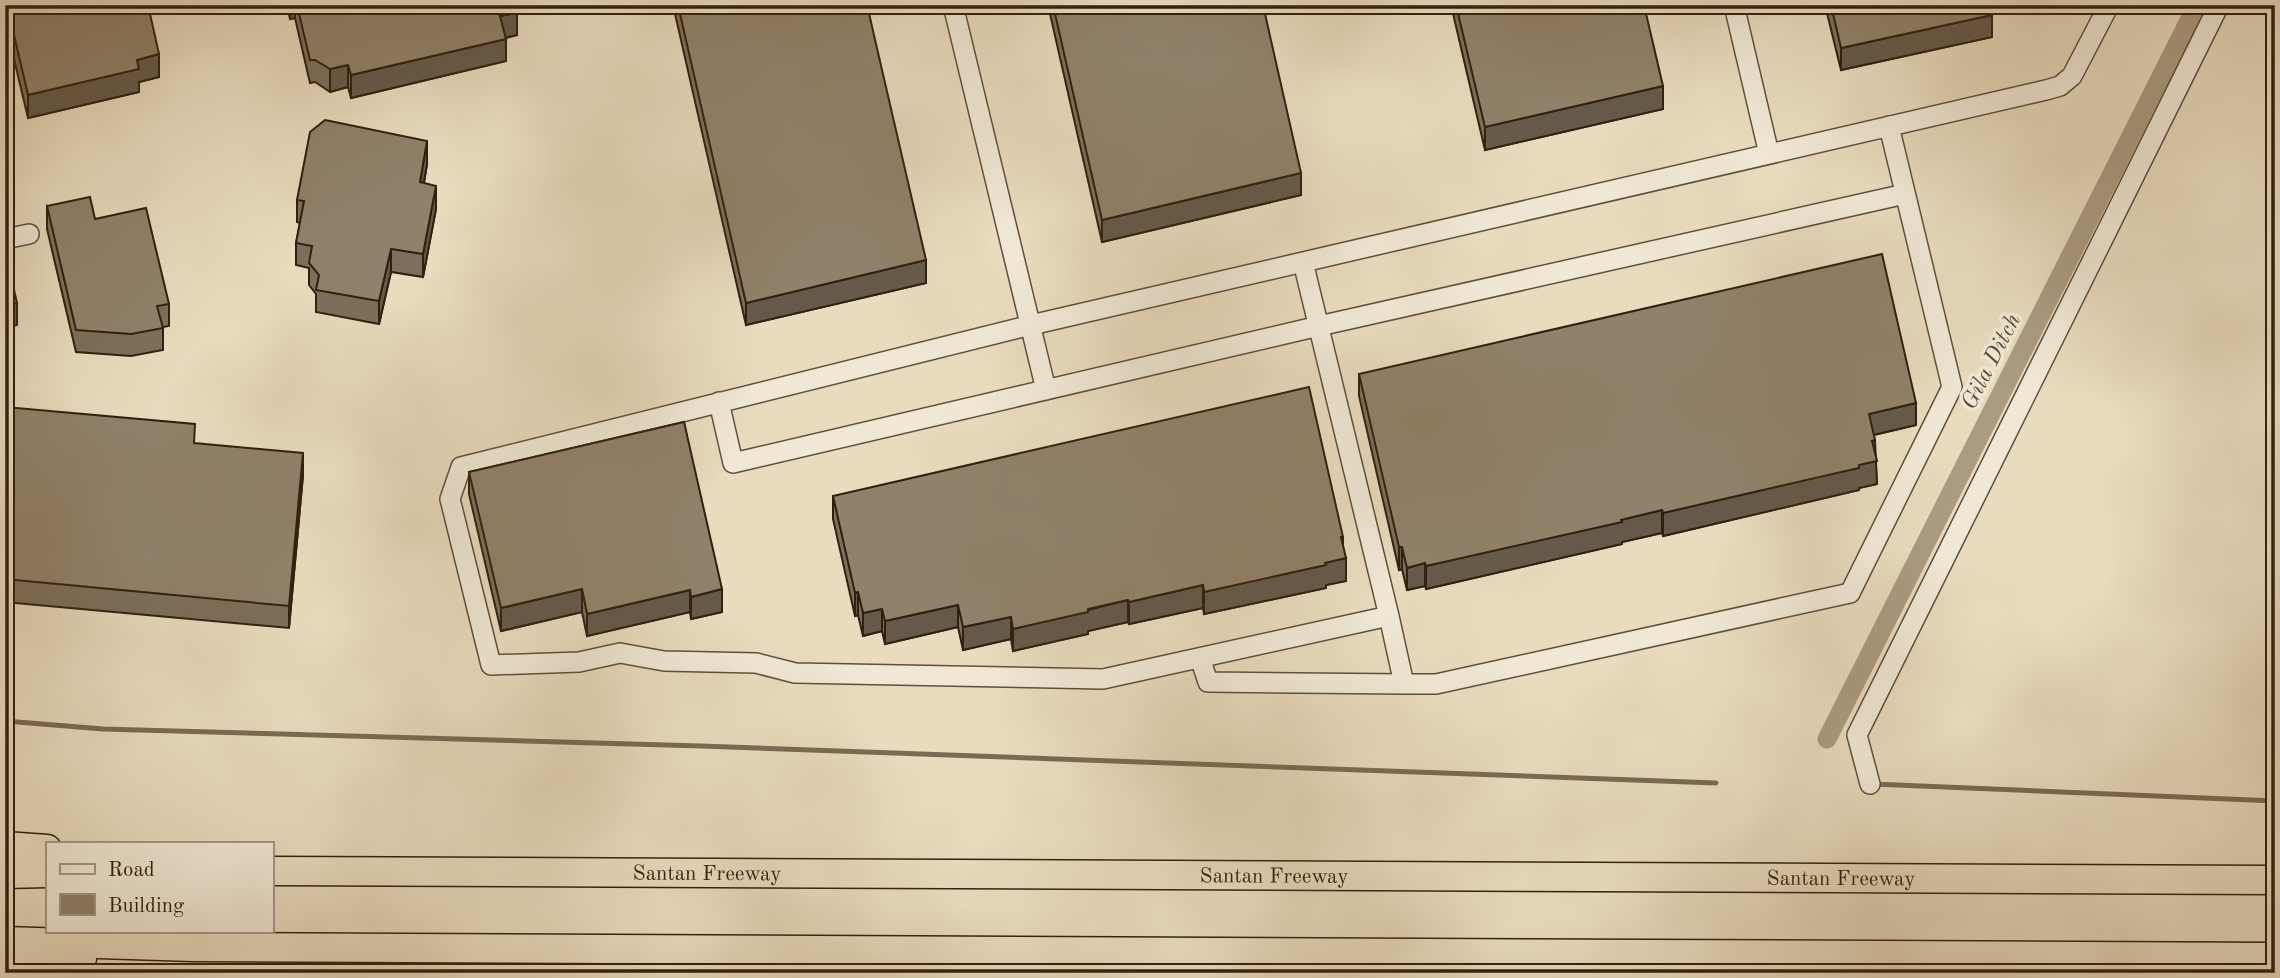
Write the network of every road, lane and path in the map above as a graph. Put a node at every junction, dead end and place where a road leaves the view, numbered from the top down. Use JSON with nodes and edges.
{"nodes":[{"id":1,"x":953,"y":5,"type":"edge"},
{"id":2,"x":1734,"y":5,"type":"edge"},
{"id":3,"x":2109,"y":5,"type":"edge"},
{"id":4,"x":2219,"y":5,"type":"edge"},
{"id":5,"x":1889,"y":126,"type":"junction"},
{"id":6,"x":1769,"y":154,"type":"junction"},
{"id":7,"x":1905,"y":194,"type":"junction"},
{"id":8,"x":29,"y":234,"type":"dead end"},
{"id":9,"x":5,"y":239,"type":"edge"},
{"id":10,"x":1303,"y":262,"type":"junction"},
{"id":11,"x":1031,"y":326,"type":"junction"},
{"id":12,"x":1319,"y":326,"type":"junction"},
{"id":13,"x":1046,"y":390,"type":"junction"},
{"id":14,"x":719,"y":402,"type":"junction"},
{"id":15,"x":1389,"y":616,"type":"junction"},
{"id":16,"x":1200,"y":658,"type":"junction"},
{"id":17,"x":1404,"y":684,"type":"junction"},
{"id":18,"x":1870,"y":784,"type":"dead end"},
{"id":19,"x":5,"y":846,"type":"edge"},
{"id":20,"x":46,"y":849,"type":"edge"},
{"id":21,"x":273,"y":869,"type":"edge"},
{"id":22,"x":46,"y":873,"type":"edge"},
{"id":23,"x":5,"y":874,"type":"edge"},
{"id":24,"x":2275,"y":880,"type":"edge"},
{"id":25,"x":5,"y":941,"type":"edge"},
{"id":26,"x":193,"y":947,"type":"junction"},
{"id":27,"x":2272,"y":957,"type":"edge"},
{"id":28,"x":5,"y":965,"type":"edge"}],
"edges":[{"from":1,"to":11,"type":"lane"},
{"from":2,"to":6,"type":"lane"},
{"from":3,"to":5,"type":"lane"},
{"from":4,"to":18,"type":"lane"},
{"from":5,"to":6,"type":"lane"},
{"from":5,"to":7,"type":"lane"},
{"from":6,"to":10,"type":"lane"},
{"from":7,"to":12,"type":"lane"},
{"from":7,"to":17,"type":"lane"},
{"from":8,"to":9,"type":"lane"},
{"from":10,"to":11,"type":"lane"},
{"from":10,"to":12,"type":"lane"},
{"from":11,"to":13,"type":"lane"},
{"from":11,"to":14,"type":"lane"},
{"from":12,"to":13,"type":"lane"},
{"from":12,"to":15,"type":"lane"},
{"from":13,"to":14,"type":"lane"},
{"from":14,"to":16,"type":"lane"},
{"from":15,"to":16,"type":"lane"},
{"from":15,"to":17,"type":"lane"},
{"from":16,"to":17,"type":"lane"},
{"from":19,"to":20,"type":"highway"},
{"from":21,"to":24,"type":"highway","name":"Santan Freeway"},
{"from":22,"to":23,"type":"highway"},
{"from":25,"to":26,"type":"highway"},
{"from":26,"to":27,"type":"highway"},
{"from":26,"to":28,"type":"highway"}]}
